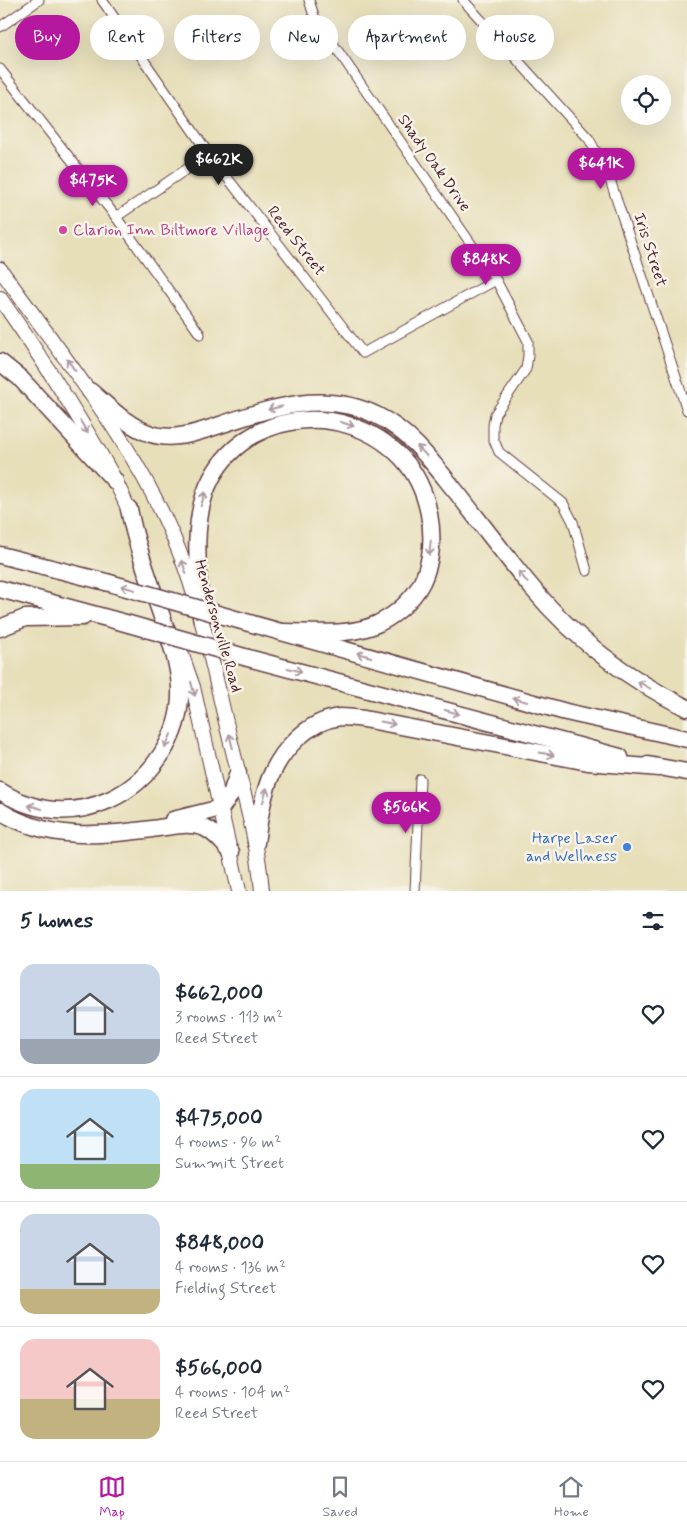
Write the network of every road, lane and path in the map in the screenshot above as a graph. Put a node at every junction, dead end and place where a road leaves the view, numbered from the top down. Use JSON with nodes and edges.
{"nodes":[{"id":1,"x":39,"y":0,"type":"edge"},
{"id":2,"x":102,"y":0,"type":"edge"},
{"id":3,"x":309,"y":0,"type":"edge"},
{"id":4,"x":463,"y":0,"type":"edge"},
{"id":5,"x":0,"y":27,"type":"edge"},
{"id":6,"x":0,"y":69,"type":"edge"},
{"id":7,"x":209,"y":154,"type":"junction"},
{"id":8,"x":116,"y":217,"type":"junction"},
{"id":9,"x":0,"y":269,"type":"edge"},
{"id":10,"x":496,"y":280,"type":"junction"},
{"id":11,"x":0,"y":298,"type":"edge"},
{"id":12,"x":200,"y":334,"type":"dead end"},
{"id":13,"x":0,"y":362,"type":"edge"},
{"id":14,"x":90,"y":391,"type":"junction"},
{"id":15,"x":687,"y":410,"type":"edge"},
{"id":16,"x":115,"y":481,"type":"junction"},
{"id":17,"x":129,"y":509,"type":"junction"},
{"id":18,"x":0,"y":545,"type":"edge"},
{"id":19,"x":0,"y":555,"type":"edge"},
{"id":20,"x":52,"y":567,"type":"junction"},
{"id":21,"x":587,"y":571,"type":"dead end"},
{"id":22,"x":0,"y":589,"type":"edge"},
{"id":23,"x":201,"y":617,"type":"junction"},
{"id":24,"x":112,"y":619,"type":"junction"},
{"id":25,"x":0,"y":628,"type":"edge"},
{"id":26,"x":282,"y":632,"type":"junction"},
{"id":27,"x":687,"y":708,"type":"edge"},
{"id":28,"x":687,"y":739,"type":"edge"},
{"id":29,"x":659,"y":768,"type":"junction"},
{"id":30,"x":687,"y":772,"type":"edge"},
{"id":31,"x":238,"y":773,"type":"junction"},
{"id":32,"x":420,"y":779,"type":"dead end"},
{"id":33,"x":0,"y":791,"type":"edge"},
{"id":34,"x":221,"y":808,"type":"junction"},
{"id":35,"x":0,"y":811,"type":"edge"},
{"id":36,"x":140,"y":830,"type":"junction"},
{"id":37,"x":256,"y":843,"type":"junction"},
{"id":38,"x":231,"y":852,"type":"junction"},
{"id":39,"x":239,"y":891,"type":"edge"},
{"id":40,"x":262,"y":891,"type":"edge"},
{"id":41,"x":415,"y":891,"type":"edge"}],
"edges":[{"from":1,"to":5,"type":"street"},
{"from":2,"to":7,"type":"street","name":"Reed Street"},
{"from":3,"to":10,"type":"street","name":"Shady Oak Drive"},
{"from":4,"to":15,"type":"street","name":"Iris Street"},
{"from":6,"to":8,"type":"street"},
{"from":7,"to":8,"type":"street"},
{"from":7,"to":10,"type":"street","name":"Reed Street"},
{"from":8,"to":12,"type":"street"},
{"from":14,"to":9,"type":"main road","name":"Hendersonville Road","one_way":true},
{"from":10,"to":21,"type":"street","name":"Shady Oak Drive"},
{"from":11,"to":16,"type":"main road","one_way":true},
{"from":13,"to":16,"type":"highway"},
{"from":23,"to":14,"type":"main road","name":"Hendersonville Road","one_way":true},
{"from":27,"to":14,"type":"highway","one_way":true},
{"from":16,"to":17,"type":"main road"},
{"from":17,"to":33,"type":"highway","one_way":true},
{"from":17,"to":34,"type":"main road","one_way":true},
{"from":18,"to":20,"type":"highway"},
{"from":19,"to":20,"type":"highway"},
{"from":26,"to":20,"type":"highway","one_way":true,"bridge":true},
{"from":22,"to":24,"type":"highway"},
{"from":23,"to":26,"type":"highway","one_way":true},
{"from":31,"to":23,"type":"main road","name":"Hendersonville Road","one_way":true},
{"from":24,"to":25,"type":"highway"},
{"from":24,"to":29,"type":"highway","one_way":true,"bridge":true},
{"from":28,"to":26,"type":"highway","one_way":true},
{"from":29,"to":30,"type":"highway"},
{"from":37,"to":29,"type":"highway","one_way":true},
{"from":31,"to":34,"type":"highway"},
{"from":31,"to":37,"type":"main road","name":"Hendersonville Road"},
{"from":32,"to":41,"type":"street"},
{"from":34,"to":36,"type":"highway"},
{"from":34,"to":38,"type":"main road"},
{"from":35,"to":36,"type":"highway"},
{"from":36,"to":38,"type":"highway"},
{"from":37,"to":40,"type":"main road","name":"Hendersonville Road"},
{"from":38,"to":39,"type":"main road"}]}
